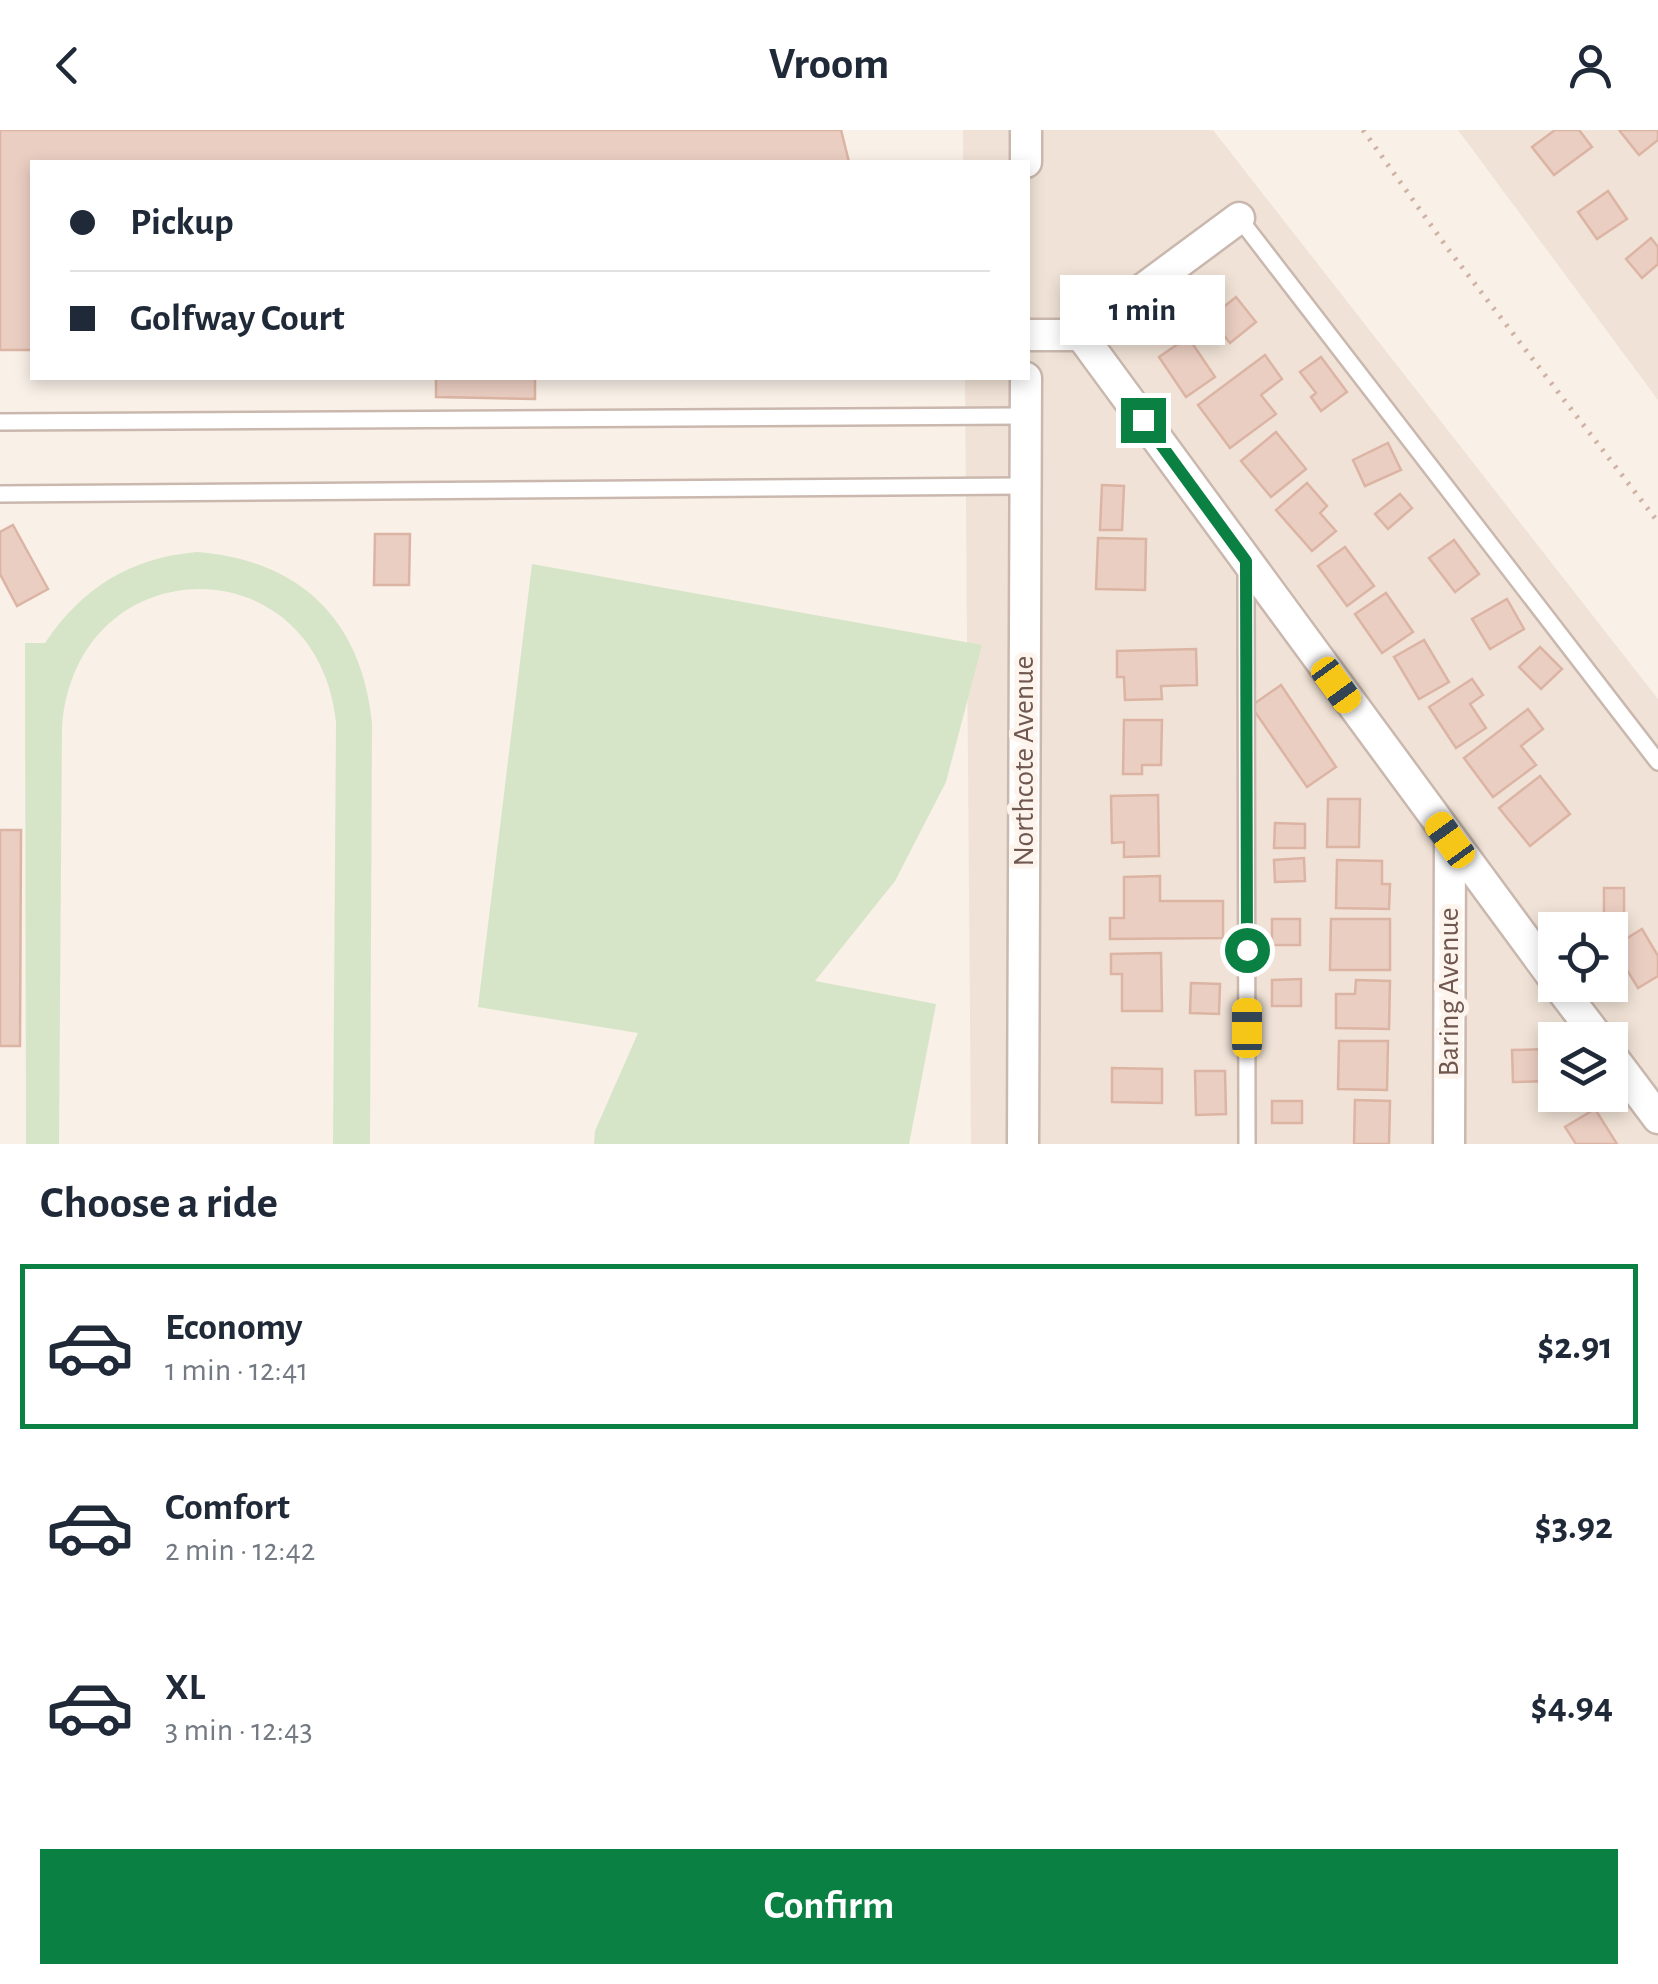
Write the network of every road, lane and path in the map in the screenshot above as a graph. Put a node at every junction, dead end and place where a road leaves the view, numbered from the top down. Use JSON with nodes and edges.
{"nodes":[{"id":1,"x":1026,"y":130,"type":"edge"},
{"id":2,"x":1363,"y":130,"type":"edge"},
{"id":3,"x":1026,"y":160,"type":"edge"},
{"id":4,"x":1239,"y":218,"type":"joint"},
{"id":5,"x":1030,"y":335,"type":"edge"},
{"id":6,"x":1081,"y":335,"type":"junction"},
{"id":7,"x":1026,"y":380,"type":"edge"},
{"id":8,"x":1026,"y":416,"type":"junction"},
{"id":9,"x":0,"y":422,"type":"edge"},
{"id":10,"x":1025,"y":486,"type":"junction"},
{"id":11,"x":0,"y":494,"type":"edge"},
{"id":12,"x":1658,"y":522,"type":"edge"},
{"id":13,"x":1246,"y":561,"type":"junction"},
{"id":14,"x":1658,"y":762,"type":"edge"},
{"id":15,"x":1450,"y":840,"type":"junction"},
{"id":16,"x":1538,"y":958,"type":"edge"},
{"id":17,"x":1571,"y":1002,"type":"edge"},
{"id":18,"x":1586,"y":1022,"type":"edge"},
{"id":19,"x":1628,"y":1078,"type":"edge"},
{"id":20,"x":1658,"y":1118,"type":"edge"},
{"id":21,"x":1023,"y":1144,"type":"edge"},
{"id":22,"x":1247,"y":1144,"type":"edge"},
{"id":23,"x":1449,"y":1144,"type":"edge"}],
"edges":[{"from":1,"to":3,"type":"street"},
{"from":2,"to":12,"type":"path"},
{"from":4,"to":6,"type":"street"},
{"from":4,"to":14,"type":"lane"},
{"from":5,"to":6,"type":"street"},
{"from":6,"to":13,"type":"street"},
{"from":7,"to":8,"type":"street","name":"Northcote Avenue"},
{"from":8,"to":9,"type":"lane"},
{"from":8,"to":10,"type":"street","name":"Northcote Avenue"},
{"from":10,"to":11,"type":"lane"},
{"from":10,"to":21,"type":"street","name":"Northcote Avenue"},
{"from":13,"to":15,"type":"street"},
{"from":13,"to":22,"type":"lane"},
{"from":15,"to":16,"type":"street"},
{"from":15,"to":23,"type":"street","name":"Baring Avenue"},
{"from":17,"to":18,"type":"street"},
{"from":19,"to":20,"type":"street"}]}
